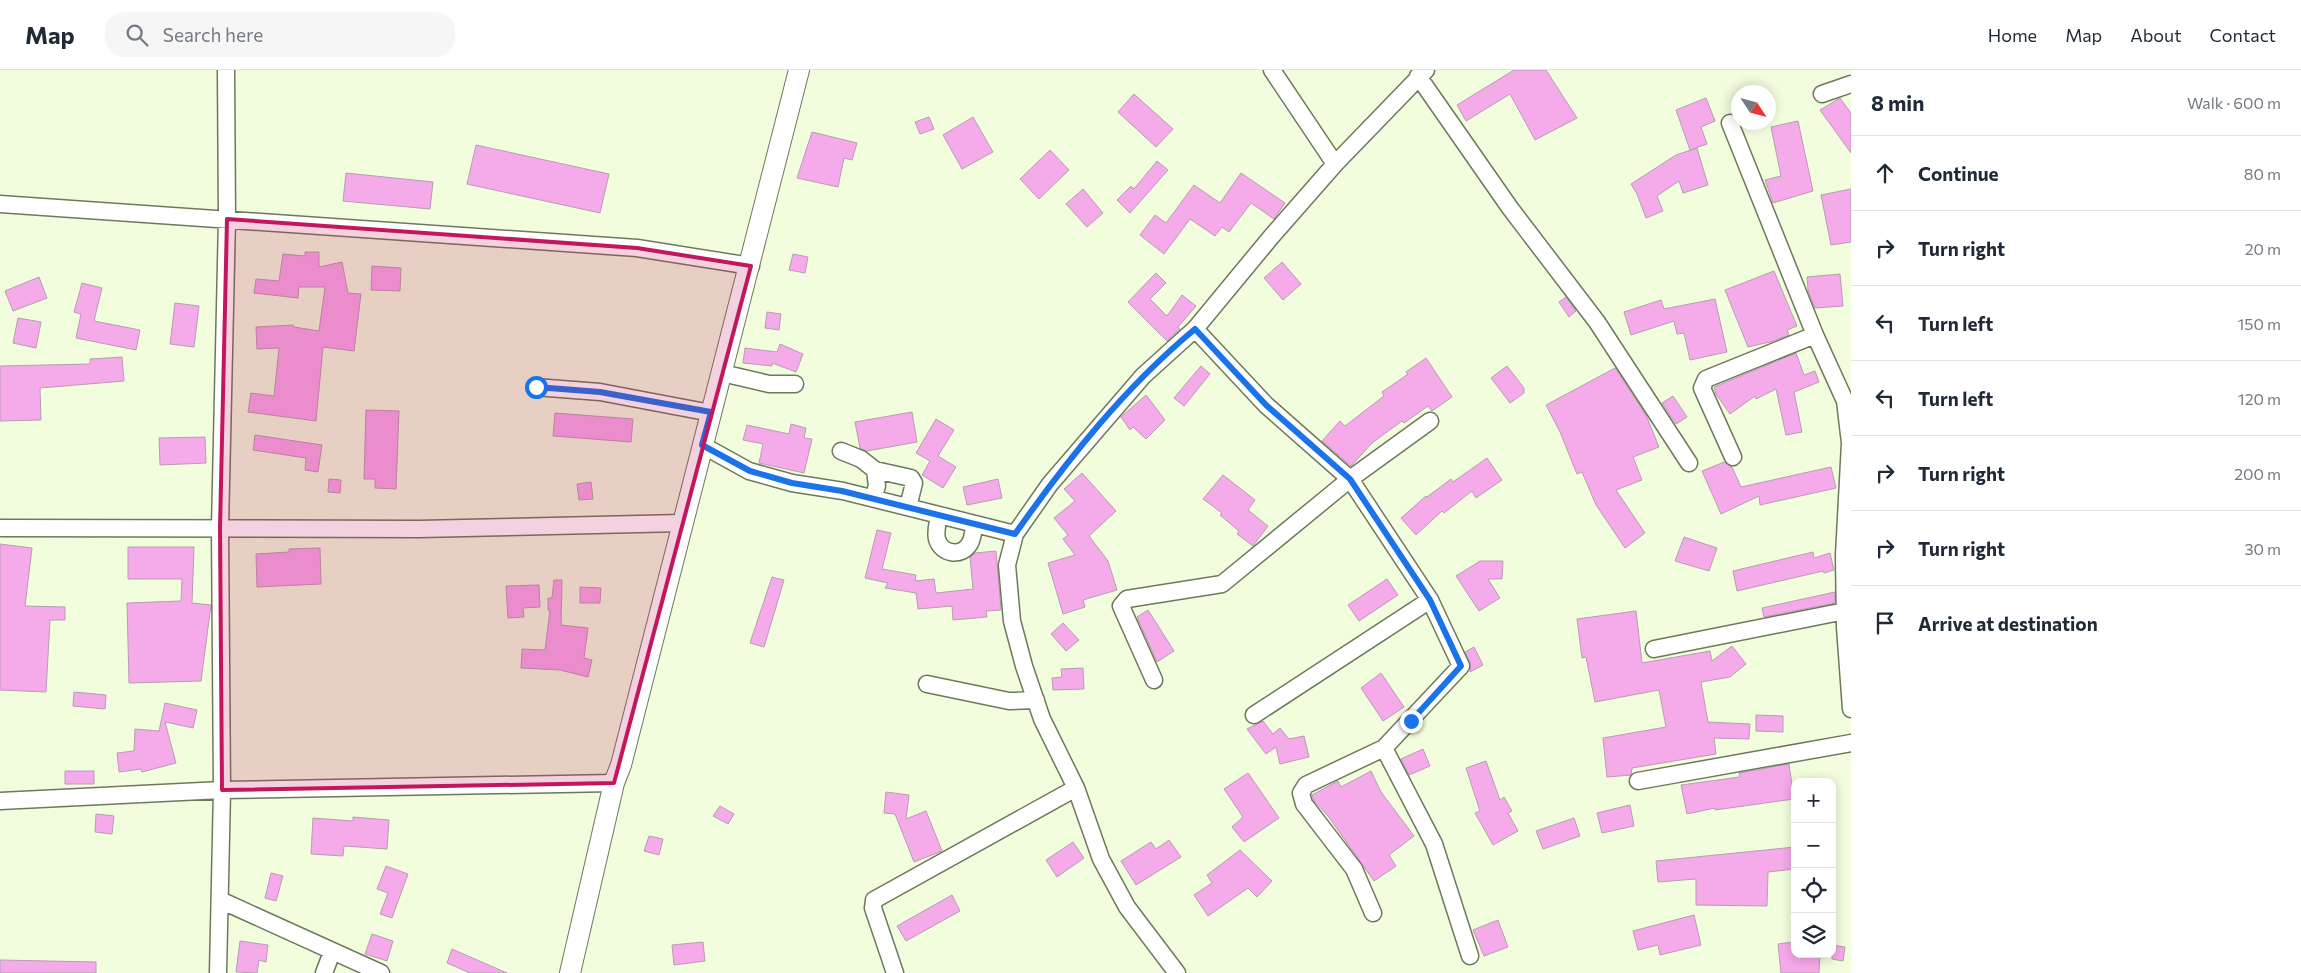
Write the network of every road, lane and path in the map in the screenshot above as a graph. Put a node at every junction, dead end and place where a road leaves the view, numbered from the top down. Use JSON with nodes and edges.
{"nodes":[{"id":1,"x":226,"y":70,"type":"edge"},
{"id":2,"x":799,"y":70,"type":"edge"},
{"id":3,"x":1272,"y":70,"type":"edge"},
{"id":4,"x":1422,"y":73,"type":"edge"},
{"id":5,"x":1851,"y":84,"type":"edge"},
{"id":6,"x":1822,"y":94,"type":"dead end"},
{"id":7,"x":1730,"y":123,"type":"dead end"},
{"id":8,"x":1336,"y":164,"type":"junction"},
{"id":9,"x":0,"y":204,"type":"edge"},
{"id":10,"x":227,"y":219,"type":"junction"},
{"id":11,"x":750,"y":266,"type":"junction"},
{"id":12,"x":1195,"y":329,"type":"junction"},
{"id":13,"x":1815,"y":335,"type":"junction"},
{"id":14,"x":722,"y":373,"type":"junction"},
{"id":15,"x":795,"y":384,"type":"dead end"},
{"id":16,"x":536,"y":387,"type":"dead end"},
{"id":17,"x":711,"y":412,"type":"junction"},
{"id":18,"x":1430,"y":422,"type":"dead end"},
{"id":19,"x":702,"y":445,"type":"junction"},
{"id":20,"x":841,"y":451,"type":"dead end"},
{"id":21,"x":1733,"y":457,"type":"dead end"},
{"id":22,"x":1689,"y":463,"type":"dead end"},
{"id":23,"x":875,"y":470,"type":"junction"},
{"id":24,"x":1350,"y":479,"type":"junction"},
{"id":25,"x":873,"y":498,"type":"junction"},
{"id":26,"x":908,"y":507,"type":"junction"},
{"id":27,"x":939,"y":515,"type":"junction"},
{"id":28,"x":682,"y":523,"type":"junction"},
{"id":29,"x":975,"y":524,"type":"junction"},
{"id":30,"x":0,"y":528,"type":"edge"},
{"id":31,"x":220,"y":528,"type":"junction"},
{"id":32,"x":1015,"y":534,"type":"junction"},
{"id":33,"x":1847,"y":554,"type":"edge"},
{"id":34,"x":1430,"y":600,"type":"junction"},
{"id":35,"x":1847,"y":622,"type":"edge"},
{"id":36,"x":1654,"y":650,"type":"dead end"},
{"id":37,"x":1154,"y":680,"type":"dead end"},
{"id":38,"x":927,"y":684,"type":"dead end"},
{"id":39,"x":1036,"y":700,"type":"junction"},
{"id":40,"x":1851,"y":709,"type":"edge"},
{"id":41,"x":1254,"y":715,"type":"dead end"},
{"id":42,"x":1851,"y":743,"type":"edge"},
{"id":43,"x":1384,"y":748,"type":"junction"},
{"id":44,"x":1638,"y":781,"type":"dead end"},
{"id":45,"x":614,"y":783,"type":"junction"},
{"id":46,"x":1076,"y":788,"type":"junction"},
{"id":47,"x":222,"y":790,"type":"junction"},
{"id":48,"x":0,"y":801,"type":"edge"},
{"id":49,"x":220,"y":900,"type":"junction"},
{"id":50,"x":1373,"y":913,"type":"dead end"},
{"id":51,"x":332,"y":952,"type":"junction"},
{"id":52,"x":1470,"y":956,"type":"dead end"},
{"id":53,"x":218,"y":973,"type":"edge"},
{"id":54,"x":324,"y":973,"type":"edge"},
{"id":55,"x":382,"y":973,"type":"edge"},
{"id":56,"x":570,"y":973,"type":"edge"},
{"id":57,"x":895,"y":973,"type":"edge"},
{"id":58,"x":1177,"y":973,"type":"edge"}],
"edges":[{"from":1,"to":10,"type":"street"},
{"from":2,"to":11,"type":"main road"},
{"from":3,"to":8,"type":"street"},
{"from":4,"to":8,"type":"street"},
{"from":4,"to":22,"type":"street"},
{"from":5,"to":6,"type":"street"},
{"from":7,"to":13,"type":"street"},
{"from":8,"to":12,"type":"street"},
{"from":9,"to":10,"type":"street"},
{"from":10,"to":11,"type":"street"},
{"from":10,"to":31,"type":"street"},
{"from":11,"to":14,"type":"main road"},
{"from":12,"to":24,"type":"street"},
{"from":12,"to":32,"type":"street"},
{"from":13,"to":21,"type":"street"},
{"from":13,"to":33,"type":"street"},
{"from":14,"to":15,"type":"street"},
{"from":14,"to":17,"type":"main road"},
{"from":16,"to":17,"type":"street"},
{"from":17,"to":19,"type":"main road"},
{"from":18,"to":24,"type":"street"},
{"from":19,"to":25,"type":"street"},
{"from":19,"to":28,"type":"main road"},
{"from":20,"to":23,"type":"street"},
{"from":23,"to":25,"type":"street"},
{"from":23,"to":26,"type":"street"},
{"from":24,"to":34,"type":"street"},
{"from":24,"to":37,"type":"street"},
{"from":25,"to":26,"type":"street"},
{"from":26,"to":27,"type":"street"},
{"from":27,"to":29,"type":"street"},
{"from":27,"to":29,"type":"street"},
{"from":28,"to":31,"type":"street"},
{"from":28,"to":45,"type":"main road"},
{"from":29,"to":32,"type":"street"},
{"from":30,"to":31,"type":"street"},
{"from":31,"to":47,"type":"street"},
{"from":32,"to":39,"type":"street"},
{"from":33,"to":35,"type":"street"},
{"from":34,"to":41,"type":"street"},
{"from":34,"to":43,"type":"street"},
{"from":35,"to":36,"type":"street"},
{"from":35,"to":40,"type":"street"},
{"from":38,"to":39,"type":"street"},
{"from":39,"to":46,"type":"street"},
{"from":42,"to":44,"type":"street"},
{"from":43,"to":50,"type":"street"},
{"from":43,"to":52,"type":"street"},
{"from":45,"to":47,"type":"street"},
{"from":45,"to":56,"type":"main road"},
{"from":46,"to":57,"type":"street"},
{"from":46,"to":58,"type":"street"},
{"from":47,"to":48,"type":"street"},
{"from":47,"to":49,"type":"street"},
{"from":49,"to":51,"type":"street"},
{"from":49,"to":53,"type":"street"},
{"from":51,"to":54,"type":"street"},
{"from":51,"to":55,"type":"street"}]}
